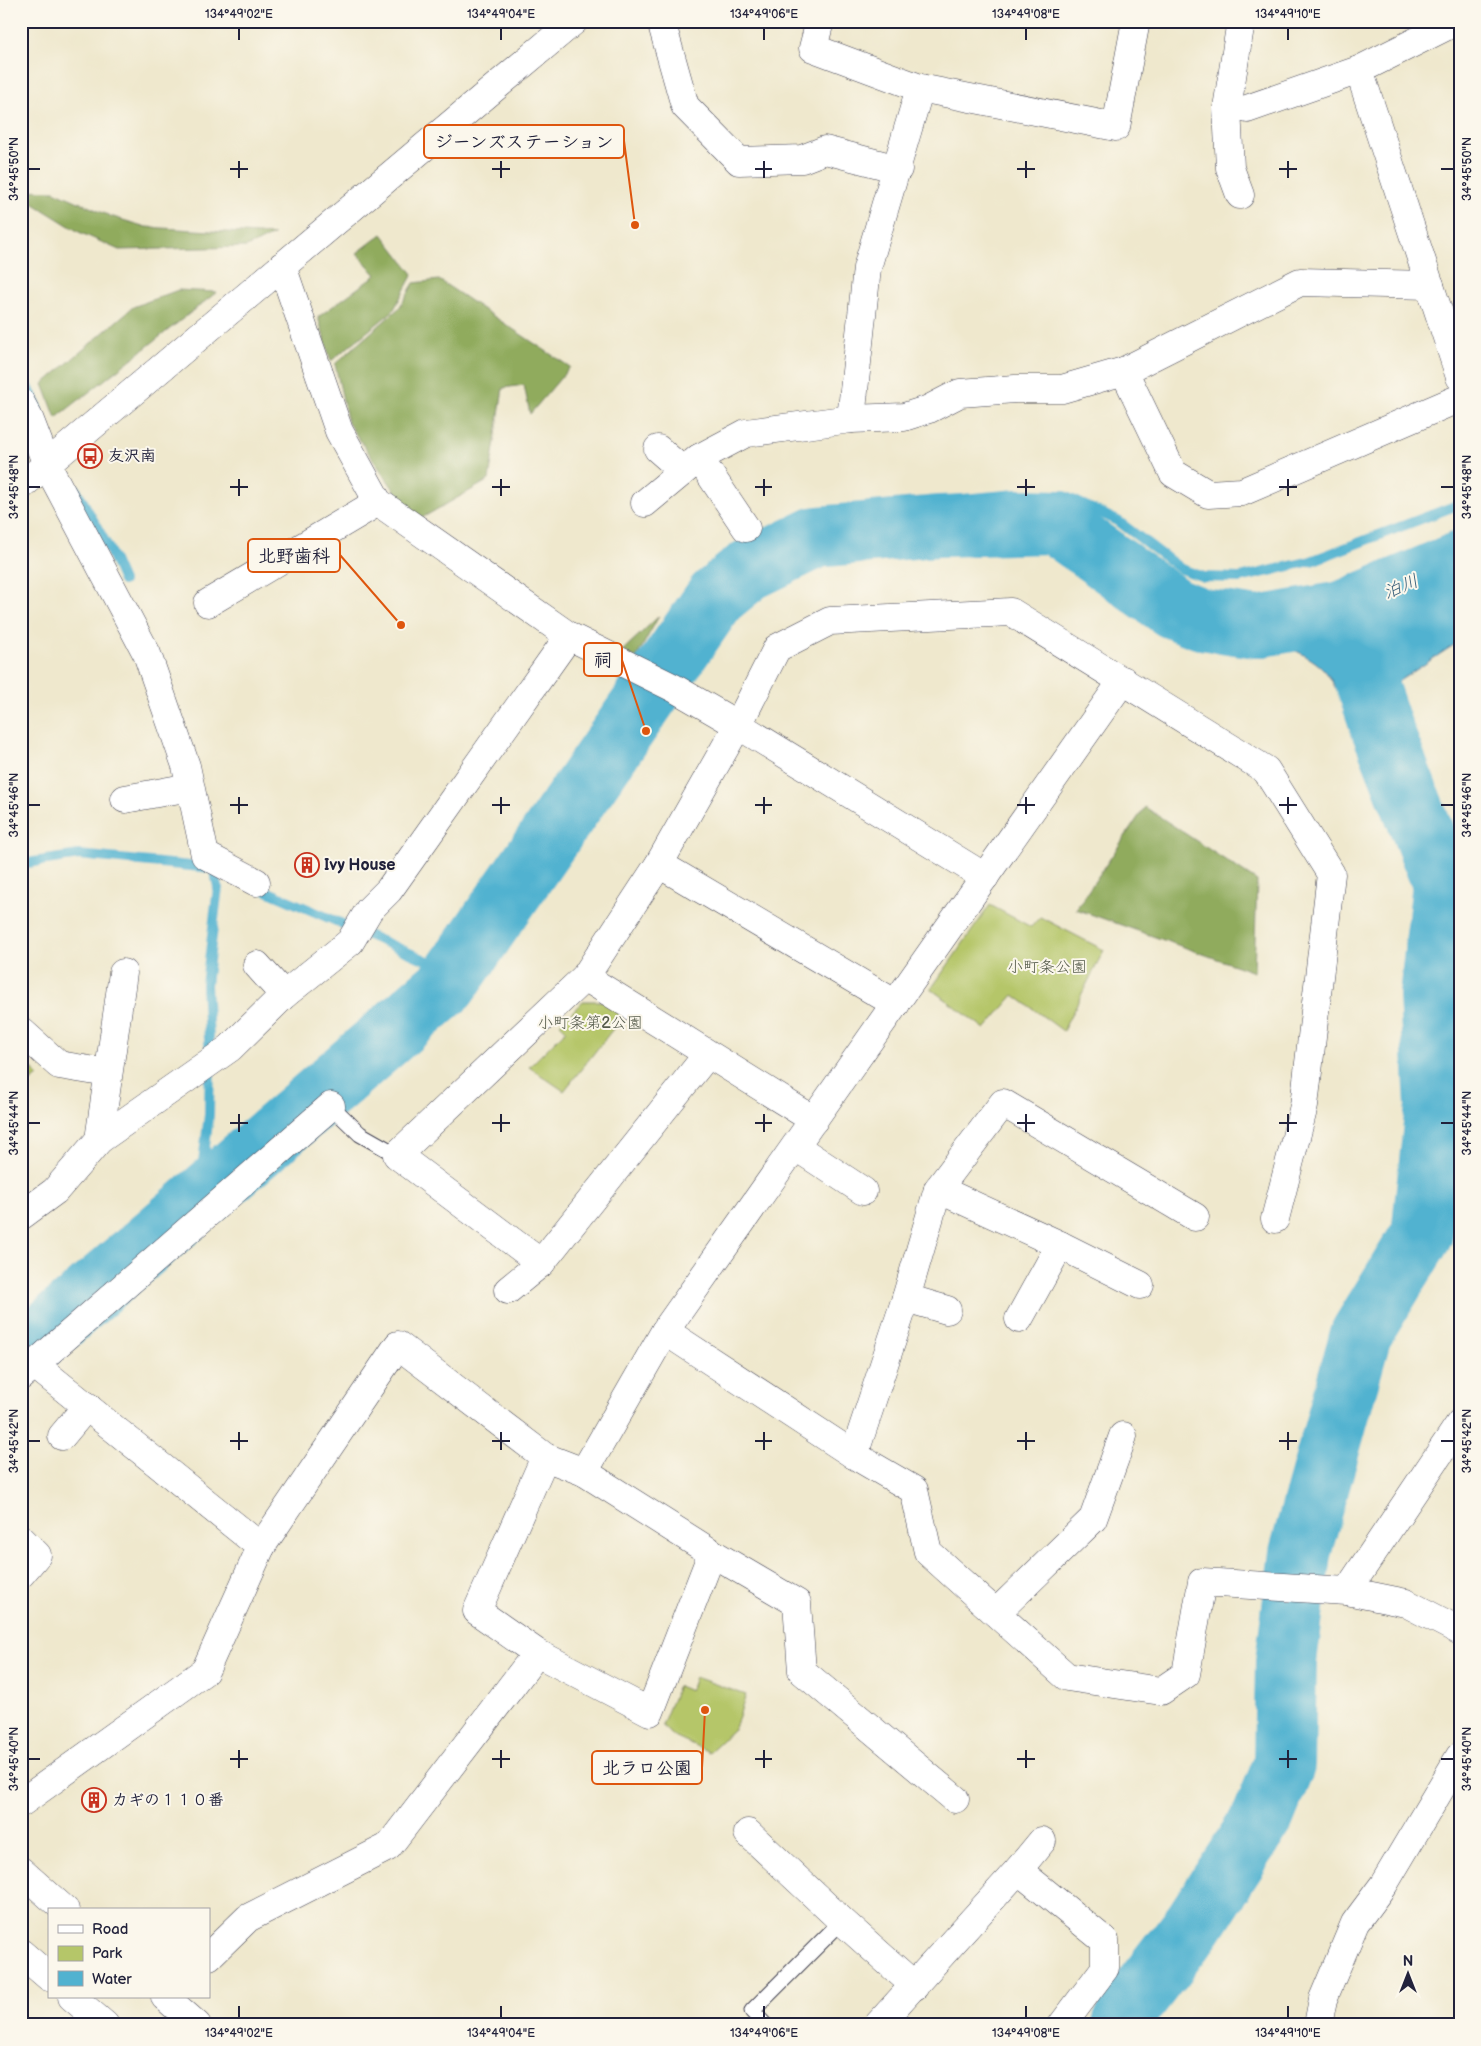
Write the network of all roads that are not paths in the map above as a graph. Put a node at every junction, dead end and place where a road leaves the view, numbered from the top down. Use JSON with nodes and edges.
{"nodes":[{"id":1,"x":574,"y":21,"type":"edge"},
{"id":2,"x":661,"y":21,"type":"edge"},
{"id":3,"x":820,"y":21,"type":"edge"},
{"id":4,"x":1136,"y":21,"type":"edge"},
{"id":5,"x":1241,"y":21,"type":"edge"},
{"id":6,"x":1452,"y":22,"type":"edge"},
{"id":7,"x":1359,"y":70,"type":"junction"},
{"id":8,"x":920,"y":88,"type":"junction"},
{"id":9,"x":1247,"y":109,"type":"dead end"},
{"id":10,"x":898,"y":169,"type":"junction"},
{"id":11,"x":1240,"y":195,"type":"dead end"},
{"id":12,"x":282,"y":266,"type":"junction"},
{"id":13,"x":1430,"y":285,"type":"junction"},
{"id":14,"x":1124,"y":371,"type":"junction"},
{"id":15,"x":1460,"y":378,"type":"edge"},
{"id":16,"x":1460,"y":398,"type":"edge"},
{"id":17,"x":21,"y":403,"type":"edge"},
{"id":18,"x":851,"y":420,"type":"junction"},
{"id":19,"x":658,"y":449,"type":"dead end"},
{"id":20,"x":691,"y":464,"type":"junction"},
{"id":21,"x":47,"y":465,"type":"junction"},
{"id":22,"x":21,"y":486,"type":"edge"},
{"id":23,"x":378,"y":502,"type":"junction"},
{"id":24,"x":645,"y":503,"type":"dead end"},
{"id":25,"x":746,"y":528,"type":"dead end"},
{"id":26,"x":208,"y":603,"type":"dead end"},
{"id":27,"x":569,"y":636,"type":"junction"},
{"id":28,"x":1123,"y":680,"type":"junction"},
{"id":29,"x":738,"y":725,"type":"junction"},
{"id":30,"x":190,"y":787,"type":"junction"},
{"id":31,"x":125,"y":799,"type":"dead end"},
{"id":32,"x":658,"y":864,"type":"junction"},
{"id":33,"x":985,"y":877,"type":"junction"},
{"id":34,"x":256,"y":882,"type":"dead end"},
{"id":35,"x":257,"y":965,"type":"dead end"},
{"id":36,"x":123,"y":973,"type":"dead end"},
{"id":37,"x":585,"y":977,"type":"junction"},
{"id":38,"x":284,"y":994,"type":"junction"},
{"id":39,"x":896,"y":1004,"type":"junction"},
{"id":40,"x":21,"y":1031,"type":"edge"},
{"id":41,"x":707,"y":1055,"type":"junction"},
{"id":42,"x":108,"y":1073,"type":"junction"},
{"id":43,"x":331,"y":1106,"type":"joint"},
{"id":44,"x":814,"y":1120,"type":"junction"},
{"id":45,"x":99,"y":1140,"type":"junction"},
{"id":46,"x":796,"y":1147,"type":"junction"},
{"id":47,"x":397,"y":1155,"type":"junction"},
{"id":48,"x":938,"y":1189,"type":"junction"},
{"id":49,"x":862,"y":1191,"type":"dead end"},
{"id":50,"x":21,"y":1216,"type":"edge"},
{"id":51,"x":1196,"y":1217,"type":"dead end"},
{"id":52,"x":1275,"y":1219,"type":"dead end"},
{"id":53,"x":1060,"y":1245,"type":"junction"},
{"id":54,"x":542,"y":1263,"type":"junction"},
{"id":55,"x":1140,"y":1285,"type":"dead end"},
{"id":56,"x":508,"y":1290,"type":"dead end"},
{"id":57,"x":906,"y":1298,"type":"junction"},
{"id":58,"x":947,"y":1310,"type":"dead end"},
{"id":59,"x":1019,"y":1319,"type":"dead end"},
{"id":60,"x":665,"y":1331,"type":"junction"},
{"id":61,"x":28,"y":1370,"type":"edge"},
{"id":62,"x":87,"y":1406,"type":"junction"},
{"id":63,"x":1460,"y":1423,"type":"edge"},
{"id":64,"x":62,"y":1436,"type":"dead end"},
{"id":65,"x":1123,"y":1436,"type":"dead end"},
{"id":66,"x":854,"y":1455,"type":"junction"},
{"id":67,"x":545,"y":1458,"type":"junction"},
{"id":68,"x":584,"y":1472,"type":"junction"},
{"id":69,"x":21,"y":1539,"type":"edge"},
{"id":70,"x":261,"y":1547,"type":"junction"},
{"id":71,"x":712,"y":1553,"type":"junction"},
{"id":72,"x":21,"y":1574,"type":"edge"},
{"id":73,"x":1347,"y":1591,"type":"junction"},
{"id":74,"x":996,"y":1613,"type":"junction"},
{"id":75,"x":1460,"y":1631,"type":"edge"},
{"id":76,"x":537,"y":1653,"type":"junction"},
{"id":77,"x":1460,"y":1756,"type":"edge"},
{"id":78,"x":955,"y":1799,"type":"dead end"},
{"id":79,"x":21,"y":1803,"type":"edge"},
{"id":80,"x":748,"y":1833,"type":"dead end"},
{"id":81,"x":1042,"y":1841,"type":"dead end"},
{"id":82,"x":1018,"y":1870,"type":"junction"},
{"id":83,"x":21,"y":1871,"type":"edge"},
{"id":84,"x":63,"y":1908,"type":"edge"},
{"id":85,"x":842,"y":1921,"type":"junction"},
{"id":86,"x":21,"y":1953,"type":"edge"},
{"id":87,"x":210,"y":1955,"type":"edge"},
{"id":88,"x":48,"y":1976,"type":"edge"},
{"id":89,"x":915,"y":1986,"type":"junction"},
{"id":90,"x":73,"y":1998,"type":"edge"},
{"id":91,"x":166,"y":1998,"type":"edge"},
{"id":92,"x":102,"y":2024,"type":"edge"},
{"id":93,"x":197,"y":2025,"type":"edge"},
{"id":94,"x":764,"y":2025,"type":"edge"},
{"id":95,"x":878,"y":2025,"type":"edge"},
{"id":96,"x":1062,"y":2025,"type":"edge"},
{"id":97,"x":1318,"y":2025,"type":"edge"}],
"edges":[{"from":1,"to":12,"type":"main road"},
{"from":2,"to":10,"type":"main road"},
{"from":3,"to":8,"type":"main road"},
{"from":4,"to":8,"type":"main road"},
{"from":5,"to":11,"type":"main road"},
{"from":6,"to":7,"type":"main road"},
{"from":7,"to":9,"type":"main road"},
{"from":7,"to":13,"type":"main road"},
{"from":8,"to":10,"type":"main road"},
{"from":10,"to":18,"type":"main road"},
{"from":12,"to":21,"type":"main road"},
{"from":12,"to":23,"type":"main road"},
{"from":13,"to":14,"type":"main road"},
{"from":13,"to":15,"type":"main road"},
{"from":14,"to":16,"type":"main road"},
{"from":14,"to":18,"type":"main road"},
{"from":17,"to":21,"type":"main road"},
{"from":18,"to":20,"type":"main road"},
{"from":19,"to":20,"type":"main road"},
{"from":20,"to":24,"type":"main road"},
{"from":20,"to":25,"type":"main road"},
{"from":21,"to":22,"type":"main road"},
{"from":21,"to":30,"type":"main road"},
{"from":23,"to":26,"type":"main road"},
{"from":23,"to":27,"type":"main road"},
{"from":27,"to":29,"type":"main road"},
{"from":27,"to":38,"type":"main road"},
{"from":28,"to":29,"type":"main road"},
{"from":28,"to":33,"type":"main road"},
{"from":28,"to":52,"type":"main road"},
{"from":29,"to":32,"type":"main road"},
{"from":29,"to":33,"type":"main road"},
{"from":30,"to":31,"type":"main road"},
{"from":30,"to":34,"type":"main road"},
{"from":32,"to":37,"type":"main road"},
{"from":32,"to":39,"type":"main road"},
{"from":33,"to":39,"type":"main road"},
{"from":35,"to":38,"type":"main road"},
{"from":36,"to":42,"type":"main road"},
{"from":37,"to":41,"type":"main road"},
{"from":37,"to":47,"type":"main road"},
{"from":38,"to":45,"type":"main road"},
{"from":39,"to":44,"type":"main road"},
{"from":40,"to":42,"type":"main road"},
{"from":41,"to":44,"type":"main road"},
{"from":41,"to":54,"type":"main road"},
{"from":42,"to":45,"type":"main road"},
{"from":43,"to":47,"type":"lane"},
{"from":43,"to":61,"type":"main road"},
{"from":44,"to":46,"type":"main road"},
{"from":45,"to":50,"type":"main road"},
{"from":46,"to":49,"type":"main road"},
{"from":46,"to":60,"type":"main road"},
{"from":47,"to":54,"type":"main road"},
{"from":48,"to":51,"type":"main road"},
{"from":48,"to":53,"type":"main road"},
{"from":48,"to":57,"type":"main road"},
{"from":53,"to":55,"type":"main road"},
{"from":53,"to":59,"type":"main road"},
{"from":54,"to":56,"type":"main road"},
{"from":57,"to":58,"type":"main road"},
{"from":57,"to":66,"type":"main road"},
{"from":60,"to":66,"type":"main road"},
{"from":60,"to":68,"type":"main road"},
{"from":61,"to":62,"type":"main road"},
{"from":62,"to":64,"type":"main road"},
{"from":62,"to":70,"type":"main road"},
{"from":63,"to":73,"type":"main road"},
{"from":65,"to":74,"type":"main road"},
{"from":66,"to":74,"type":"main road"},
{"from":67,"to":68,"type":"main road"},
{"from":67,"to":70,"type":"main road"},
{"from":67,"to":76,"type":"main road"},
{"from":68,"to":71,"type":"main road"},
{"from":69,"to":72,"type":"main road"},
{"from":70,"to":79,"type":"main road"},
{"from":71,"to":76,"type":"main road"},
{"from":71,"to":78,"type":"main road"},
{"from":73,"to":74,"type":"main road"},
{"from":73,"to":75,"type":"main road"},
{"from":76,"to":87,"type":"main road"},
{"from":77,"to":97,"type":"main road"},
{"from":80,"to":85,"type":"main road"},
{"from":81,"to":82,"type":"main road"},
{"from":82,"to":89,"type":"main road"},
{"from":82,"to":96,"type":"main road"},
{"from":83,"to":84,"type":"main road"},
{"from":85,"to":89,"type":"main road"},
{"from":85,"to":94,"type":"lane"},
{"from":86,"to":88,"type":"main road"},
{"from":89,"to":95,"type":"main road"},
{"from":90,"to":92,"type":"main road"},
{"from":91,"to":93,"type":"main road"}]}
